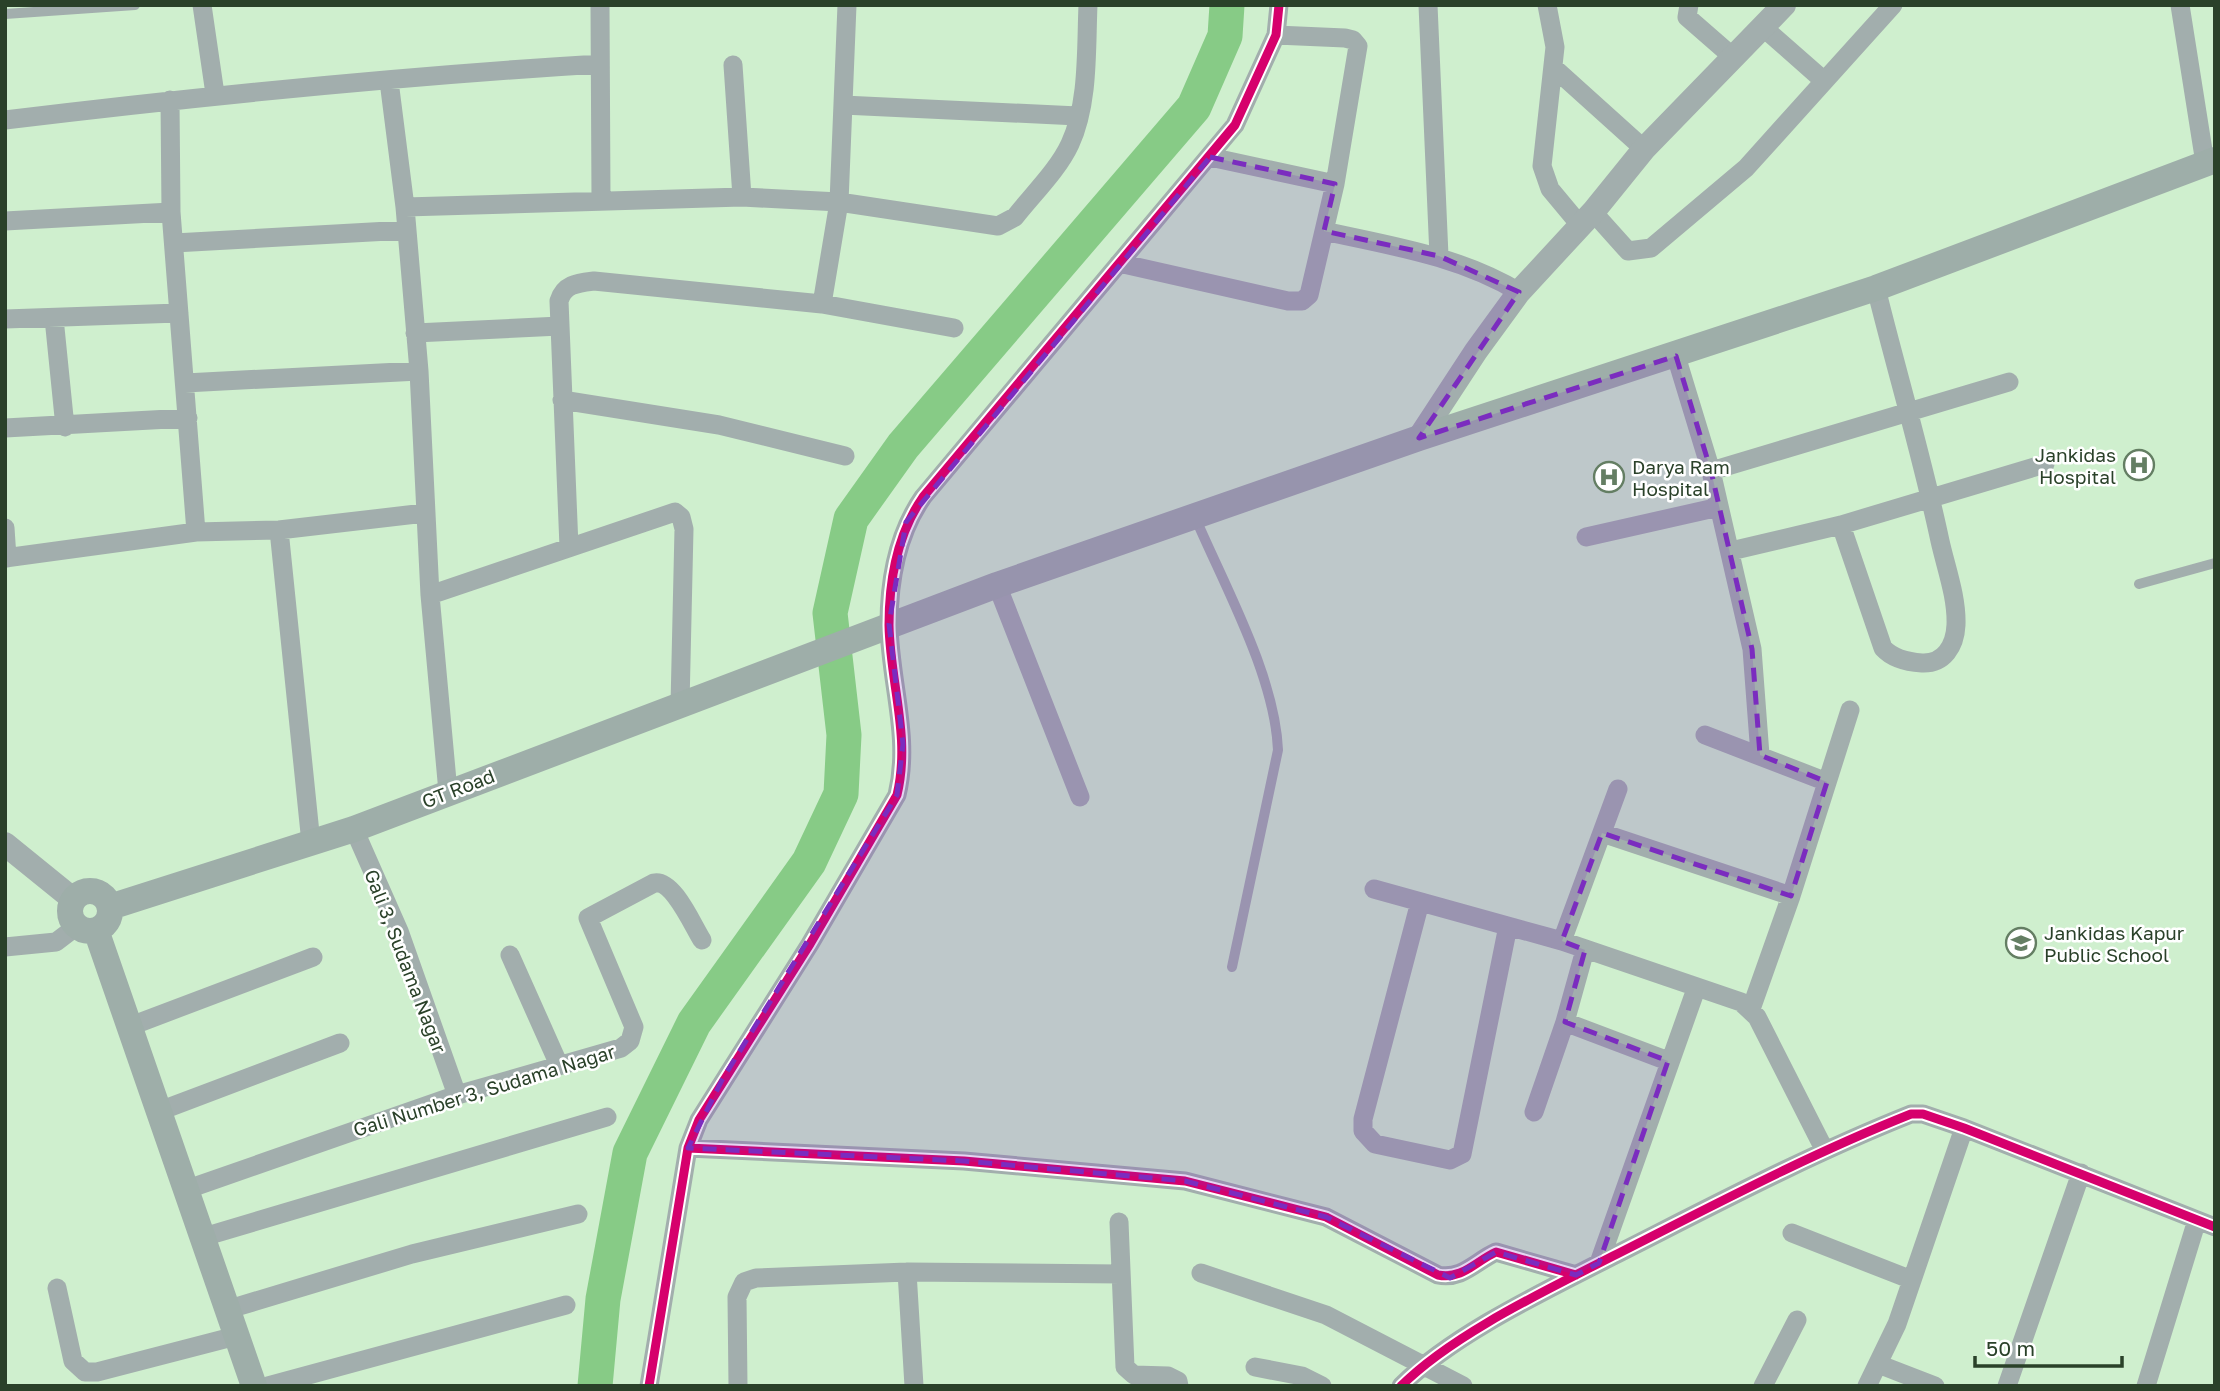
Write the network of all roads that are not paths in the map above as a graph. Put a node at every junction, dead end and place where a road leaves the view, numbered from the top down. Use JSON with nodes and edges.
{"nodes":[{"id":1,"x":135,"y":5,"type":"edge"},
{"id":2,"x":202,"y":5,"type":"edge"},
{"id":3,"x":600,"y":5,"type":"edge"},
{"id":4,"x":847,"y":5,"type":"edge"},
{"id":5,"x":1088,"y":5,"type":"edge"},
{"id":6,"x":1279,"y":5,"type":"edge"},
{"id":7,"x":1428,"y":5,"type":"edge"},
{"id":8,"x":1547,"y":5,"type":"edge"},
{"id":9,"x":1689,"y":5,"type":"edge"},
{"id":10,"x":1784,"y":5,"type":"edge"},
{"id":11,"x":1893,"y":5,"type":"edge"},
{"id":12,"x":2180,"y":5,"type":"edge"},
{"id":13,"x":5,"y":14,"type":"edge"},
{"id":14,"x":1764,"y":28,"type":"junction"},
{"id":15,"x":1276,"y":35,"type":"junction"},
{"id":16,"x":1734,"y":58,"type":"junction"},
{"id":17,"x":600,"y":64,"type":"junction"},
{"id":18,"x":733,"y":65,"type":"dead end"},
{"id":19,"x":1553,"y":67,"type":"junction"},
{"id":20,"x":1823,"y":80,"type":"junction"},
{"id":21,"x":389,"y":81,"type":"junction"},
{"id":22,"x":215,"y":94,"type":"junction"},
{"id":23,"x":170,"y":100,"type":"junction"},
{"id":24,"x":843,"y":104,"type":"junction"},
{"id":25,"x":1078,"y":116,"type":"junction"},
{"id":26,"x":5,"y":120,"type":"edge"},
{"id":27,"x":1644,"y":149,"type":"junction"},
{"id":28,"x":1210,"y":157,"type":"junction"},
{"id":29,"x":2210,"y":161,"type":"edge"},
{"id":30,"x":1335,"y":184,"type":"junction"},
{"id":31,"x":742,"y":197,"type":"junction"},
{"id":32,"x":601,"y":200,"type":"junction"},
{"id":33,"x":839,"y":202,"type":"junction"},
{"id":34,"x":405,"y":207,"type":"junction"},
{"id":35,"x":171,"y":212,"type":"junction"},
{"id":36,"x":1586,"y":219,"type":"junction"},
{"id":37,"x":5,"y":221,"type":"edge"},
{"id":38,"x":407,"y":230,"type":"junction"},
{"id":39,"x":1324,"y":232,"type":"junction"},
{"id":40,"x":174,"y":243,"type":"junction"},
{"id":41,"x":1439,"y":256,"type":"junction"},
{"id":42,"x":1119,"y":263,"type":"junction"},
{"id":43,"x":1876,"y":288,"type":"junction"},
{"id":44,"x":1519,"y":292,"type":"junction"},
{"id":45,"x":822,"y":304,"type":"junction"},
{"id":46,"x":179,"y":313,"type":"junction"},
{"id":47,"x":54,"y":318,"type":"junction"},
{"id":48,"x":5,"y":319,"type":"edge"},
{"id":49,"x":560,"y":326,"type":"junction"},
{"id":50,"x":954,"y":328,"type":"dead end"},
{"id":51,"x":415,"y":333,"type":"junction"},
{"id":52,"x":1676,"y":356,"type":"junction"},
{"id":53,"x":419,"y":371,"type":"junction"},
{"id":54,"x":2009,"y":382,"type":"dead end"},
{"id":55,"x":185,"y":383,"type":"junction"},
{"id":56,"x":562,"y":400,"type":"junction"},
{"id":57,"x":1906,"y":412,"type":"junction"},
{"id":58,"x":188,"y":418,"type":"junction"},
{"id":59,"x":65,"y":426,"type":"junction"},
{"id":60,"x":5,"y":428,"type":"edge"},
{"id":61,"x":1419,"y":438,"type":"junction"},
{"id":62,"x":845,"y":456,"type":"dead end"},
{"id":63,"x":2045,"y":464,"type":"dead end"},
{"id":64,"x":1711,"y":471,"type":"junction"},
{"id":65,"x":1931,"y":498,"type":"junction"},
{"id":66,"x":1719,"y":507,"type":"junction"},
{"id":67,"x":425,"y":513,"type":"junction"},
{"id":68,"x":1195,"y":516,"type":"junction"},
{"id":69,"x":1841,"y":524,"type":"junction"},
{"id":70,"x":5,"y":528,"type":"edge"},
{"id":71,"x":279,"y":530,"type":"junction"},
{"id":72,"x":196,"y":532,"type":"junction"},
{"id":73,"x":1586,"y":537,"type":"dead end"},
{"id":74,"x":569,"y":547,"type":"junction"},
{"id":75,"x":1731,"y":551,"type":"junction"},
{"id":76,"x":6,"y":558,"type":"edge"},
{"id":77,"x":2215,"y":564,"type":"edge"},
{"id":78,"x":2139,"y":584,"type":"dead end"},
{"id":79,"x":997,"y":585,"type":"junction"},
{"id":80,"x":430,"y":596,"type":"junction"},
{"id":81,"x":881,"y":629,"type":"junction"},
{"id":82,"x":680,"y":705,"type":"junction"},
{"id":83,"x":1850,"y":710,"type":"dead end"},
{"id":84,"x":1704,"y":736,"type":"dead end"},
{"id":85,"x":1760,"y":755,"type":"junction"},
{"id":86,"x":1827,"y":782,"type":"junction"},
{"id":87,"x":1618,"y":789,"type":"dead end"},
{"id":88,"x":448,"y":792,"type":"junction"},
{"id":89,"x":1080,"y":797,"type":"dead end"},
{"id":90,"x":354,"y":829,"type":"junction"},
{"id":91,"x":1602,"y":833,"type":"junction"},
{"id":92,"x":312,"y":843,"type":"junction"},
{"id":93,"x":5,"y":844,"type":"edge"},
{"id":94,"x":1374,"y":889,"type":"dead end"},
{"id":95,"x":1791,"y":896,"type":"junction"},
{"id":96,"x":75,"y":900,"type":"junction"},
{"id":97,"x":1420,"y":902,"type":"junction"},
{"id":98,"x":110,"y":907,"type":"junction"},
{"id":99,"x":1508,"y":926,"type":"junction"},
{"id":100,"x":87,"y":928,"type":"junction"},
{"id":101,"x":702,"y":940,"type":"dead end"},
{"id":102,"x":1562,"y":941,"type":"junction"},
{"id":103,"x":5,"y":947,"type":"edge"},
{"id":104,"x":1585,"y":950,"type":"junction"},
{"id":105,"x":510,"y":955,"type":"dead end"},
{"id":106,"x":313,"y":957,"type":"dead end"},
{"id":107,"x":1232,"y":967,"type":"dead end"},
{"id":108,"x":1696,"y":989,"type":"junction"},
{"id":109,"x":1751,"y":1009,"type":"junction"},
{"id":110,"x":1565,"y":1022,"type":"junction"},
{"id":111,"x":128,"y":1027,"type":"junction"},
{"id":112,"x":340,"y":1042,"type":"dead end"},
{"id":113,"x":1668,"y":1061,"type":"junction"},
{"id":114,"x":558,"y":1065,"type":"junction"},
{"id":115,"x":457,"y":1095,"type":"junction"},
{"id":116,"x":158,"y":1112,"type":"junction"},
{"id":117,"x":1534,"y":1112,"type":"dead end"},
{"id":118,"x":607,"y":1117,"type":"dead end"},
{"id":119,"x":1964,"y":1129,"type":"junction"},
{"id":120,"x":688,"y":1148,"type":"junction"},
{"id":121,"x":1824,"y":1149,"type":"junction"},
{"id":122,"x":2081,"y":1173,"type":"junction"},
{"id":123,"x":185,"y":1190,"type":"junction"},
{"id":124,"x":578,"y":1214,"type":"dead end"},
{"id":125,"x":1119,"y":1222,"type":"dead end"},
{"id":126,"x":2206,"y":1224,"type":"edge"},
{"id":127,"x":1792,"y":1233,"type":"dead end"},
{"id":128,"x":200,"y":1238,"type":"junction"},
{"id":129,"x":1599,"y":1263,"type":"junction"},
{"id":130,"x":907,"y":1272,"type":"junction"},
{"id":131,"x":1200,"y":1273,"type":"dead end"},
{"id":132,"x":1121,"y":1274,"type":"junction"},
{"id":133,"x":1576,"y":1275,"type":"junction"},
{"id":134,"x":1912,"y":1280,"type":"junction"},
{"id":135,"x":57,"y":1288,"type":"dead end"},
{"id":136,"x":566,"y":1305,"type":"dead end"},
{"id":137,"x":226,"y":1310,"type":"junction"},
{"id":138,"x":1797,"y":1320,"type":"dead end"},
{"id":139,"x":236,"y":1336,"type":"junction"},
{"id":140,"x":1878,"y":1364,"type":"junction"},
{"id":141,"x":1422,"y":1365,"type":"junction"},
{"id":142,"x":1255,"y":1367,"type":"dead end"},
{"id":143,"x":1277,"y":1378,"type":"edge"},
{"id":144,"x":98,"y":1379,"type":"edge"},
{"id":145,"x":254,"y":1386,"type":"edge"},
{"id":146,"x":268,"y":1386,"type":"edge"},
{"id":147,"x":649,"y":1386,"type":"edge"},
{"id":148,"x":738,"y":1386,"type":"edge"},
{"id":149,"x":914,"y":1386,"type":"edge"},
{"id":150,"x":1179,"y":1386,"type":"edge"},
{"id":151,"x":1322,"y":1386,"type":"edge"},
{"id":152,"x":1401,"y":1386,"type":"edge"},
{"id":153,"x":1463,"y":1386,"type":"edge"},
{"id":154,"x":1763,"y":1386,"type":"edge"},
{"id":155,"x":1867,"y":1386,"type":"edge"},
{"id":156,"x":1935,"y":1386,"type":"edge"},
{"id":157,"x":2007,"y":1386,"type":"edge"},
{"id":158,"x":2146,"y":1386,"type":"edge"}],
"edges":[{"from":1,"to":13,"type":"lane"},
{"from":2,"to":22,"type":"street"},
{"from":3,"to":17,"type":"street"},
{"from":4,"to":24,"type":"street"},
{"from":5,"to":25,"type":"street"},
{"from":6,"to":15,"type":"street"},
{"from":7,"to":41,"type":"street"},
{"from":8,"to":19,"type":"street"},
{"from":9,"to":16,"type":"street"},
{"from":10,"to":14,"type":"street"},
{"from":11,"to":20,"type":"street"},
{"from":12,"to":29,"type":"street"},
{"from":14,"to":16,"type":"street"},
{"from":14,"to":20,"type":"street"},
{"from":15,"to":28,"type":"street"},
{"from":15,"to":30,"type":"street"},
{"from":16,"to":27,"type":"street"},
{"from":17,"to":21,"type":"street"},
{"from":17,"to":32,"type":"street"},
{"from":18,"to":31,"type":"street"},
{"from":19,"to":27,"type":"street"},
{"from":19,"to":36,"type":"street"},
{"from":20,"to":36,"type":"street"},
{"from":21,"to":22,"type":"street"},
{"from":21,"to":34,"type":"street"},
{"from":22,"to":23,"type":"street"},
{"from":23,"to":26,"type":"street"},
{"from":23,"to":35,"type":"street"},
{"from":24,"to":25,"type":"street"},
{"from":24,"to":33,"type":"street"},
{"from":25,"to":33,"type":"street"},
{"from":27,"to":36,"type":"street"},
{"from":28,"to":30,"type":"street"},
{"from":28,"to":42,"type":"street"},
{"from":29,"to":43,"type":"main road","name":"GT Road"},
{"from":30,"to":39,"type":"street"},
{"from":31,"to":32,"type":"street"},
{"from":31,"to":33,"type":"street"},
{"from":32,"to":34,"type":"street"},
{"from":33,"to":45,"type":"street"},
{"from":34,"to":38,"type":"street"},
{"from":35,"to":37,"type":"street"},
{"from":35,"to":40,"type":"street"},
{"from":36,"to":44,"type":"street"},
{"from":38,"to":40,"type":"street"},
{"from":38,"to":51,"type":"street"},
{"from":39,"to":41,"type":"street"},
{"from":39,"to":42,"type":"street"},
{"from":40,"to":46,"type":"street"},
{"from":41,"to":44,"type":"street"},
{"from":42,"to":81,"type":"street"},
{"from":43,"to":52,"type":"main road","name":"GT Road"},
{"from":43,"to":57,"type":"street"},
{"from":44,"to":61,"type":"street"},
{"from":45,"to":49,"type":"street"},
{"from":45,"to":50,"type":"street"},
{"from":46,"to":47,"type":"street"},
{"from":46,"to":55,"type":"street"},
{"from":47,"to":48,"type":"street"},
{"from":47,"to":59,"type":"street"},
{"from":49,"to":51,"type":"street"},
{"from":49,"to":56,"type":"street"},
{"from":51,"to":53,"type":"street"},
{"from":52,"to":61,"type":"main road","name":"GT Road"},
{"from":52,"to":64,"type":"street"},
{"from":53,"to":55,"type":"street"},
{"from":53,"to":67,"type":"street"},
{"from":54,"to":57,"type":"street"},
{"from":55,"to":58,"type":"street"},
{"from":56,"to":62,"type":"street"},
{"from":56,"to":74,"type":"street"},
{"from":57,"to":64,"type":"street"},
{"from":57,"to":65,"type":"street"},
{"from":58,"to":59,"type":"street"},
{"from":58,"to":72,"type":"street"},
{"from":59,"to":60,"type":"street"},
{"from":61,"to":68,"type":"main road","name":"GT Road"},
{"from":63,"to":65,"type":"street"},
{"from":64,"to":66,"type":"street"},
{"from":65,"to":69,"type":"street"},
{"from":65,"to":69,"type":"street"},
{"from":66,"to":73,"type":"street"},
{"from":66,"to":75,"type":"street"},
{"from":67,"to":71,"type":"street"},
{"from":67,"to":80,"type":"street"},
{"from":68,"to":79,"type":"main road","name":"GT Road"},
{"from":68,"to":107,"type":"lane"},
{"from":69,"to":75,"type":"street"},
{"from":70,"to":76,"type":"street"},
{"from":71,"to":72,"type":"street"},
{"from":71,"to":92,"type":"street"},
{"from":72,"to":76,"type":"street"},
{"from":74,"to":80,"type":"street"},
{"from":74,"to":82,"type":"street"},
{"from":75,"to":85,"type":"street"},
{"from":77,"to":78,"type":"lane"},
{"from":79,"to":81,"type":"main road","name":"GT Road"},
{"from":79,"to":89,"type":"street"},
{"from":80,"to":88,"type":"street"},
{"from":81,"to":82,"type":"main road","name":"GT Road"},
{"from":81,"to":120,"type":"street"},
{"from":82,"to":88,"type":"main road","name":"GT Road"},
{"from":83,"to":86,"type":"street"},
{"from":84,"to":85,"type":"street"},
{"from":85,"to":86,"type":"street"},
{"from":86,"to":95,"type":"street"},
{"from":87,"to":91,"type":"street"},
{"from":88,"to":90,"type":"main road","name":"GT Road"},
{"from":90,"to":92,"type":"main road","name":"GT Road"},
{"from":90,"to":115,"type":"street","name":"Gali 3, Sudama Nagar"},
{"from":91,"to":95,"type":"street"},
{"from":91,"to":102,"type":"street"},
{"from":92,"to":98,"type":"main road","name":"GT Road"},
{"from":93,"to":96,"type":"street"},
{"from":94,"to":97,"type":"street"},
{"from":95,"to":109,"type":"street"},
{"from":96,"to":98,"type":"main road"},
{"from":96,"to":100,"type":"main road"},
{"from":97,"to":99,"type":"street"},
{"from":97,"to":99,"type":"street"},
{"from":98,"to":100,"type":"main road"},
{"from":99,"to":102,"type":"street"},
{"from":100,"to":103,"type":"street"},
{"from":100,"to":111,"type":"main road"},
{"from":101,"to":114,"type":"street","name":"Gali Number 3, Sudama Nagar"},
{"from":102,"to":104,"type":"street"},
{"from":104,"to":108,"type":"street"},
{"from":104,"to":110,"type":"street"},
{"from":105,"to":114,"type":"street"},
{"from":106,"to":111,"type":"street"},
{"from":108,"to":109,"type":"street"},
{"from":108,"to":113,"type":"street"},
{"from":109,"to":121,"type":"street"},
{"from":110,"to":113,"type":"street"},
{"from":110,"to":117,"type":"street"},
{"from":111,"to":116,"type":"main road"},
{"from":112,"to":116,"type":"street"},
{"from":113,"to":129,"type":"street"},
{"from":114,"to":115,"type":"street","name":"Gali Number 3, Sudama Nagar"},
{"from":115,"to":123,"type":"street","name":"Gali Number 3, Sudama Nagar"},
{"from":116,"to":123,"type":"main road"},
{"from":118,"to":128,"type":"street"},
{"from":119,"to":121,"type":"street"},
{"from":119,"to":122,"type":"street"},
{"from":119,"to":134,"type":"street"},
{"from":120,"to":133,"type":"street"},
{"from":120,"to":147,"type":"street"},
{"from":121,"to":129,"type":"street"},
{"from":122,"to":126,"type":"street"},
{"from":122,"to":157,"type":"street"},
{"from":123,"to":128,"type":"main road"},
{"from":124,"to":137,"type":"street"},
{"from":125,"to":132,"type":"street"},
{"from":126,"to":158,"type":"street"},
{"from":127,"to":134,"type":"street"},
{"from":128,"to":137,"type":"main road"},
{"from":129,"to":133,"type":"street"},
{"from":130,"to":132,"type":"street"},
{"from":130,"to":148,"type":"street"},
{"from":130,"to":149,"type":"street"},
{"from":131,"to":141,"type":"street"},
{"from":132,"to":150,"type":"street"},
{"from":133,"to":141,"type":"street"},
{"from":134,"to":140,"type":"street"},
{"from":135,"to":144,"type":"street"},
{"from":136,"to":146,"type":"street"},
{"from":137,"to":139,"type":"main road"},
{"from":138,"to":154,"type":"street"},
{"from":139,"to":144,"type":"street"},
{"from":139,"to":145,"type":"main road"},
{"from":140,"to":155,"type":"street"},
{"from":140,"to":156,"type":"street"},
{"from":141,"to":152,"type":"street"},
{"from":141,"to":153,"type":"street"},
{"from":142,"to":143,"type":"street"},
{"from":143,"to":151,"type":"street"}]}
